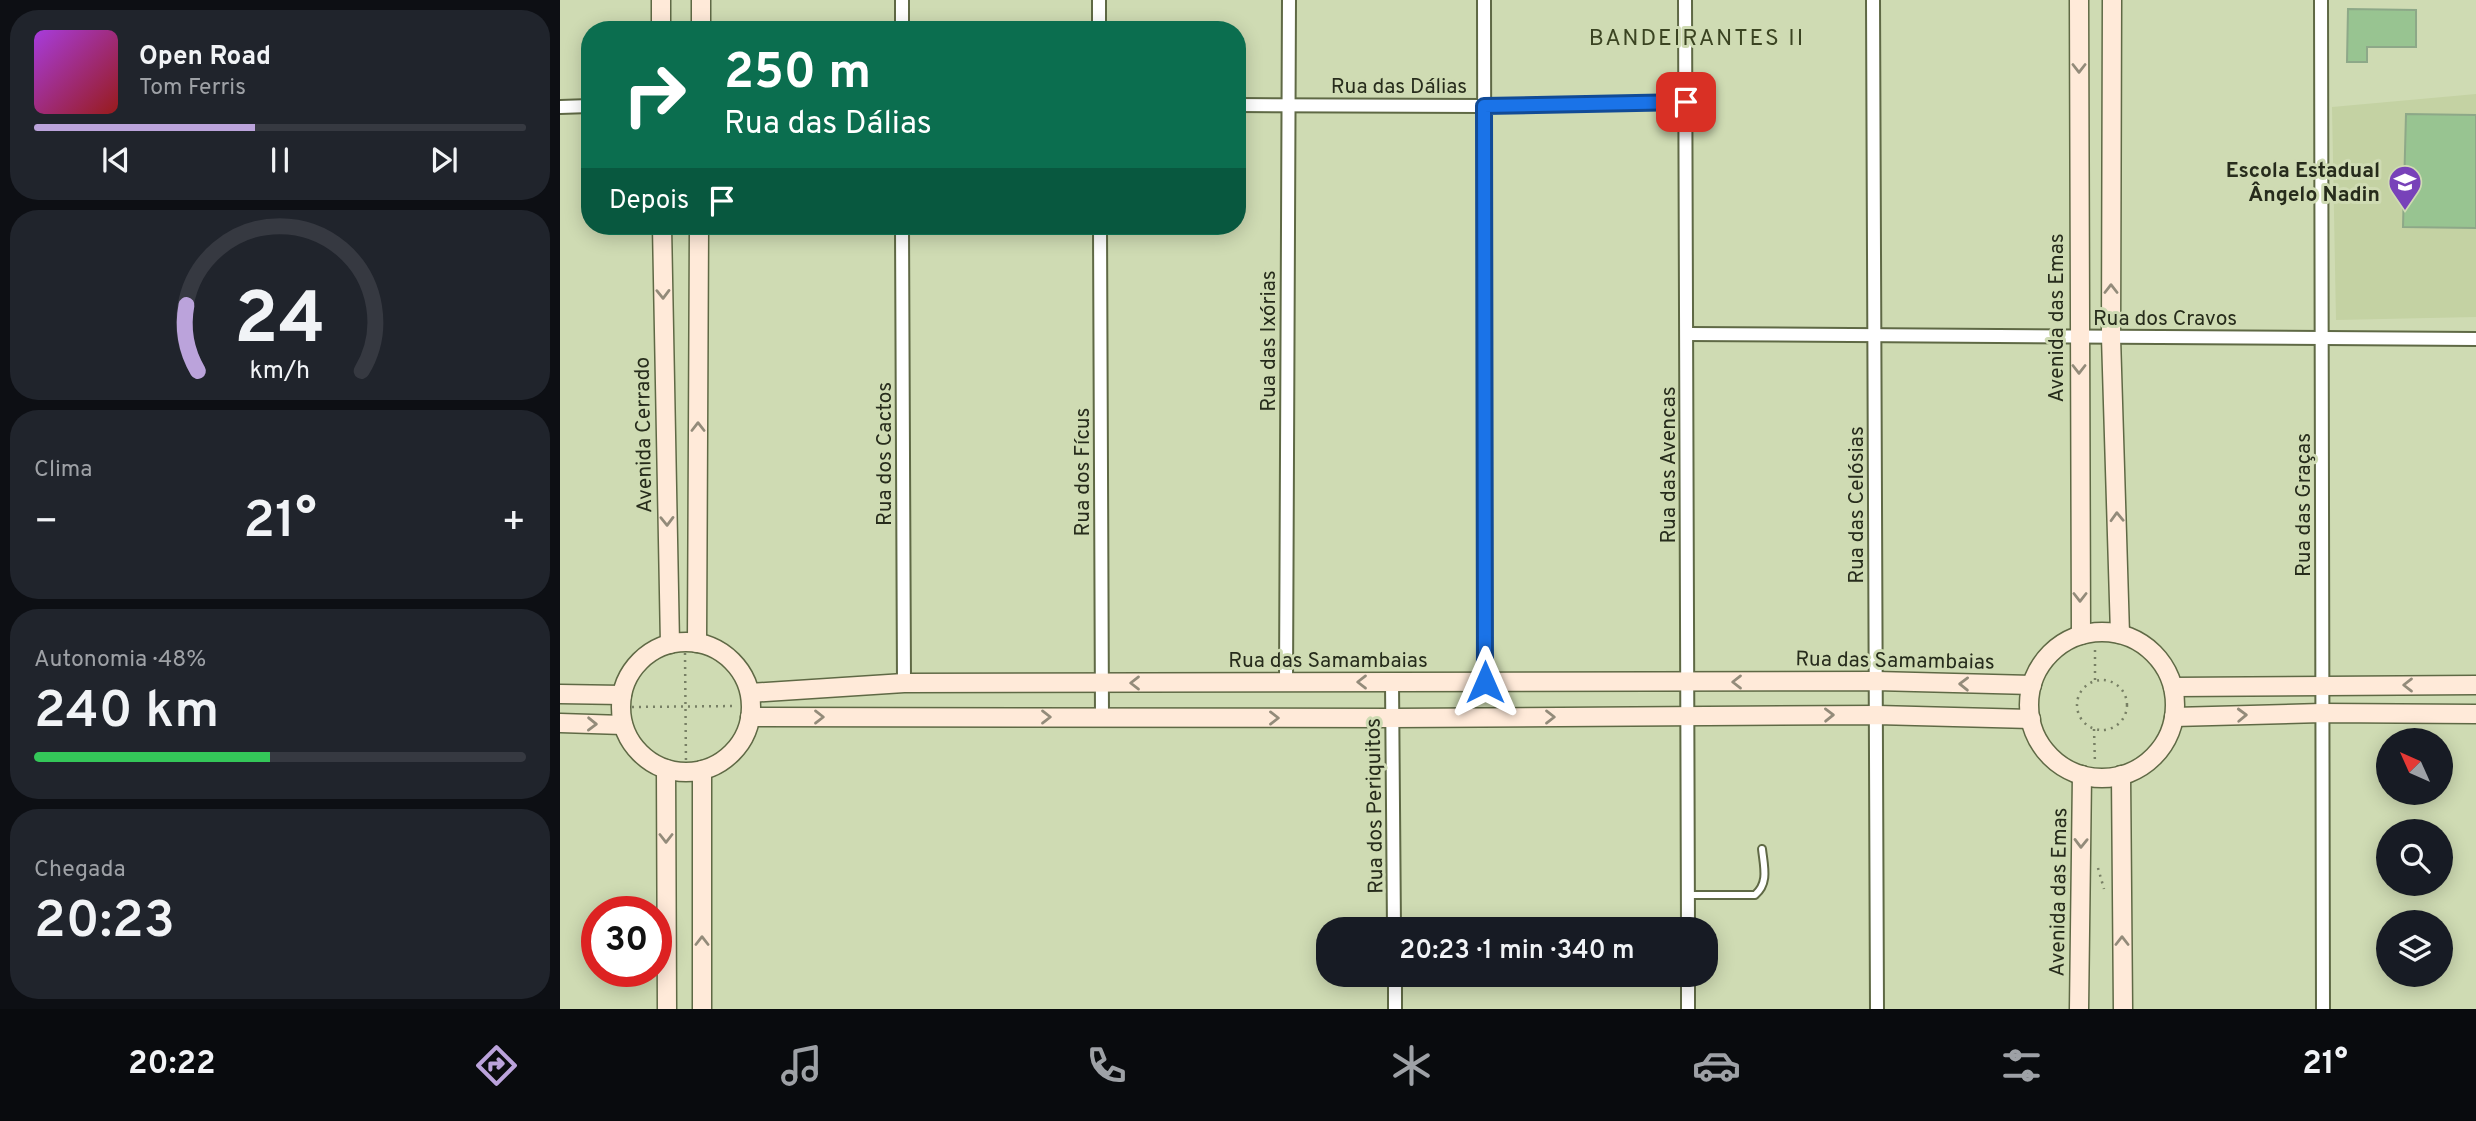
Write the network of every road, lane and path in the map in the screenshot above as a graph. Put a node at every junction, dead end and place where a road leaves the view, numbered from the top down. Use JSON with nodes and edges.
{"nodes":[{"id":1,"x":661,"y":0,"type":"edge"},
{"id":2,"x":701,"y":0,"type":"edge"},
{"id":3,"x":902,"y":0,"type":"edge"},
{"id":4,"x":1099,"y":0,"type":"edge"},
{"id":5,"x":1289,"y":0,"type":"edge"},
{"id":6,"x":1484,"y":0,"type":"edge"},
{"id":7,"x":1685,"y":0,"type":"edge"},
{"id":8,"x":1873,"y":0,"type":"edge"},
{"id":9,"x":2079,"y":0,"type":"edge"},
{"id":10,"x":2112,"y":0,"type":"edge"},
{"id":11,"x":2321,"y":0,"type":"edge"},
{"id":12,"x":661,"y":21,"type":"edge"},
{"id":13,"x":701,"y":21,"type":"edge"},
{"id":14,"x":902,"y":21,"type":"edge"},
{"id":15,"x":1099,"y":21,"type":"edge"},
{"id":16,"x":1686,"y":102,"type":"junction"},
{"id":17,"x":1246,"y":105,"type":"edge"},
{"id":18,"x":1289,"y":105,"type":"junction"},
{"id":19,"x":581,"y":106,"type":"edge"},
{"id":20,"x":1484,"y":106,"type":"junction"},
{"id":21,"x":560,"y":107,"type":"edge"},
{"id":22,"x":662,"y":235,"type":"edge"},
{"id":23,"x":699,"y":235,"type":"edge"},
{"id":24,"x":902,"y":235,"type":"edge"},
{"id":25,"x":1100,"y":235,"type":"edge"},
{"id":26,"x":1687,"y":334,"type":"junction"},
{"id":27,"x":1875,"y":335,"type":"junction"},
{"id":28,"x":2079,"y":337,"type":"junction"},
{"id":29,"x":2111,"y":337,"type":"junction"},
{"id":30,"x":2322,"y":338,"type":"junction"},
{"id":31,"x":2476,"y":340,"type":"edge"},
{"id":32,"x":2120,"y":634,"type":"junction"},
{"id":33,"x":2081,"y":635,"type":"junction"},
{"id":34,"x":697,"y":643,"type":"junction"},
{"id":35,"x":670,"y":644,"type":"junction"},
{"id":36,"x":1876,"y":681,"type":"junction"},
{"id":37,"x":1286,"y":682,"type":"junction"},
{"id":38,"x":1392,"y":682,"type":"junction"},
{"id":39,"x":1485,"y":682,"type":"junction"},
{"id":40,"x":1687,"y":682,"type":"junction"},
{"id":41,"x":904,"y":683,"type":"junction"},
{"id":42,"x":1102,"y":683,"type":"junction"},
{"id":43,"x":2032,"y":685,"type":"junction"},
{"id":44,"x":2322,"y":685,"type":"junction"},
{"id":45,"x":2476,"y":685,"type":"edge"},
{"id":46,"x":2173,"y":687,"type":"junction"},
{"id":47,"x":560,"y":694,"type":"edge"},
{"id":48,"x":750,"y":705,"type":"junction"},
{"id":49,"x":622,"y":709,"type":"junction"},
{"id":50,"x":2322,"y":713,"type":"junction"},
{"id":51,"x":2476,"y":713,"type":"edge"},
{"id":52,"x":1878,"y":715,"type":"junction"},
{"id":53,"x":1687,"y":716,"type":"junction"},
{"id":54,"x":2174,"y":717,"type":"junction"},
{"id":55,"x":1102,"y":718,"type":"junction"},
{"id":56,"x":1392,"y":718,"type":"junction"},
{"id":57,"x":2031,"y":719,"type":"junction"},
{"id":58,"x":560,"y":723,"type":"edge"},
{"id":59,"x":2094,"y":729,"type":"junction"},
{"id":60,"x":666,"y":769,"type":"junction"},
{"id":61,"x":702,"y":770,"type":"junction"},
{"id":62,"x":2121,"y":775,"type":"junction"},
{"id":63,"x":2089,"y":776,"type":"junction"},
{"id":64,"x":1762,"y":849,"type":"dead end"},
{"id":65,"x":2096,"y":863,"type":"dead end"},
{"id":66,"x":1688,"y":895,"type":"junction"},
{"id":67,"x":2106,"y":897,"type":"dead end"},
{"id":68,"x":1394,"y":917,"type":"edge"},
{"id":69,"x":1688,"y":917,"type":"edge"},
{"id":70,"x":1395,"y":987,"type":"edge"},
{"id":71,"x":1688,"y":987,"type":"edge"},
{"id":72,"x":667,"y":1009,"type":"edge"},
{"id":73,"x":702,"y":1009,"type":"edge"},
{"id":74,"x":1395,"y":1009,"type":"edge"},
{"id":75,"x":1688,"y":1009,"type":"edge"},
{"id":76,"x":1877,"y":1009,"type":"edge"},
{"id":77,"x":2079,"y":1009,"type":"edge"},
{"id":78,"x":2123,"y":1009,"type":"edge"},
{"id":79,"x":2323,"y":1009,"type":"edge"}],
"edges":[{"from":1,"to":12,"type":"street"},
{"from":2,"to":13,"type":"street"},
{"from":3,"to":14,"type":"street"},
{"from":4,"to":15,"type":"street"},
{"from":5,"to":18,"type":"street","name":"Rua das Ixórias"},
{"from":6,"to":20,"type":"street"},
{"from":7,"to":16,"type":"street","name":"Rua das Avencas"},
{"from":8,"to":27,"type":"street","name":"Rua das Celósias"},
{"from":9,"to":28,"type":"street","name":"Avenida das Emas","one_way":true},
{"from":29,"to":10,"type":"street","one_way":true},
{"from":11,"to":30,"type":"street","name":"Rua das Graças"},
{"from":16,"to":20,"type":"street","name":"Rua das Dálias"},
{"from":16,"to":26,"type":"street","name":"Rua das Avencas"},
{"from":17,"to":18,"type":"street","name":"Rua das Dálias"},
{"from":18,"to":20,"type":"street","name":"Rua das Dálias"},
{"from":18,"to":37,"type":"street","name":"Rua das Ixórias"},
{"from":19,"to":21,"type":"street"},
{"from":20,"to":39,"type":"street"},
{"from":22,"to":35,"type":"street","name":"Avenida Cerrado","one_way":true},
{"from":34,"to":23,"type":"street","one_way":true},
{"from":24,"to":41,"type":"street","name":"Rua dos Cactos"},
{"from":25,"to":42,"type":"street","name":"Rua dos Fícus"},
{"from":26,"to":27,"type":"street","name":"Rua dos Cravos"},
{"from":26,"to":40,"type":"street","name":"Rua das Avencas"},
{"from":27,"to":28,"type":"street","name":"Rua dos Cravos"},
{"from":27,"to":36,"type":"street","name":"Rua das Celósias"},
{"from":28,"to":29,"type":"street","name":"Rua dos Cravos"},
{"from":28,"to":33,"type":"street","name":"Avenida das Emas","one_way":true},
{"from":29,"to":30,"type":"street","name":"Rua dos Cravos"},
{"from":32,"to":29,"type":"street","one_way":true},
{"from":30,"to":31,"type":"street","name":"Rua dos Cravos"},
{"from":30,"to":44,"type":"street","name":"Rua das Graças"},
{"from":32,"to":33,"type":"street"},
{"from":32,"to":46,"type":"street"},
{"from":33,"to":43,"type":"street"},
{"from":34,"to":35,"type":"street"},
{"from":34,"to":48,"type":"street"},
{"from":35,"to":49,"type":"street"},
{"from":36,"to":40,"type":"street","name":"Rua das Samambaias","one_way":true},
{"from":43,"to":36,"type":"street","name":"Rua das Samambaias","one_way":true},
{"from":36,"to":52,"type":"street","name":"Rua das Celósias"},
{"from":38,"to":37,"type":"street","name":"Rua das Samambaias","one_way":true},
{"from":37,"to":42,"type":"street","name":"Rua das Samambaias","one_way":true},
{"from":38,"to":39,"type":"street","name":"Rua das Samambaias"},
{"from":38,"to":56,"type":"street","name":"Rua dos Periquitos"},
{"from":39,"to":40,"type":"street","name":"Rua das Samambaias"},
{"from":40,"to":53,"type":"street","name":"Rua das Avencas"},
{"from":41,"to":42,"type":"street","name":"Rua das Samambaias"},
{"from":41,"to":48,"type":"street","name":"Rua das Samambaias"},
{"from":42,"to":55,"type":"street","name":"Rua dos Fícus"},
{"from":43,"to":57,"type":"street"},
{"from":45,"to":44,"type":"street","one_way":true},
{"from":44,"to":46,"type":"street"},
{"from":44,"to":50,"type":"street","name":"Rua das Graças"},
{"from":46,"to":54,"type":"street"},
{"from":47,"to":49,"type":"street"},
{"from":48,"to":49,"type":"path"},
{"from":48,"to":55,"type":"street","one_way":true},
{"from":48,"to":61,"type":"street"},
{"from":58,"to":49,"type":"street","one_way":true},
{"from":49,"to":60,"type":"street"},
{"from":50,"to":51,"type":"street"},
{"from":54,"to":50,"type":"street","one_way":true},
{"from":50,"to":79,"type":"street","name":"Rua das Graças"},
{"from":53,"to":52,"type":"street","one_way":true},
{"from":52,"to":57,"type":"street"},
{"from":52,"to":76,"type":"street","name":"Rua das Celósias"},
{"from":56,"to":53,"type":"street","one_way":true},
{"from":53,"to":66,"type":"street","name":"Rua das Avencas"},
{"from":54,"to":62,"type":"street"},
{"from":55,"to":56,"type":"street","one_way":true},
{"from":56,"to":68,"type":"street","name":"Rua dos Periquitos"},
{"from":57,"to":63,"type":"street"},
{"from":59,"to":59,"type":"path"},
{"from":59,"to":63,"type":"path"},
{"from":60,"to":61,"type":"street"},
{"from":60,"to":72,"type":"street","one_way":true},
{"from":73,"to":61,"type":"street","one_way":true},
{"from":62,"to":63,"type":"street"},
{"from":78,"to":62,"type":"street","one_way":true},
{"from":63,"to":77,"type":"street","name":"Avenida das Emas","one_way":true},
{"from":64,"to":66,"type":"lane"},
{"from":65,"to":67,"type":"path"},
{"from":66,"to":69,"type":"street","name":"Rua das Avencas"},
{"from":70,"to":74,"type":"street"},
{"from":71,"to":75,"type":"street"}]}
